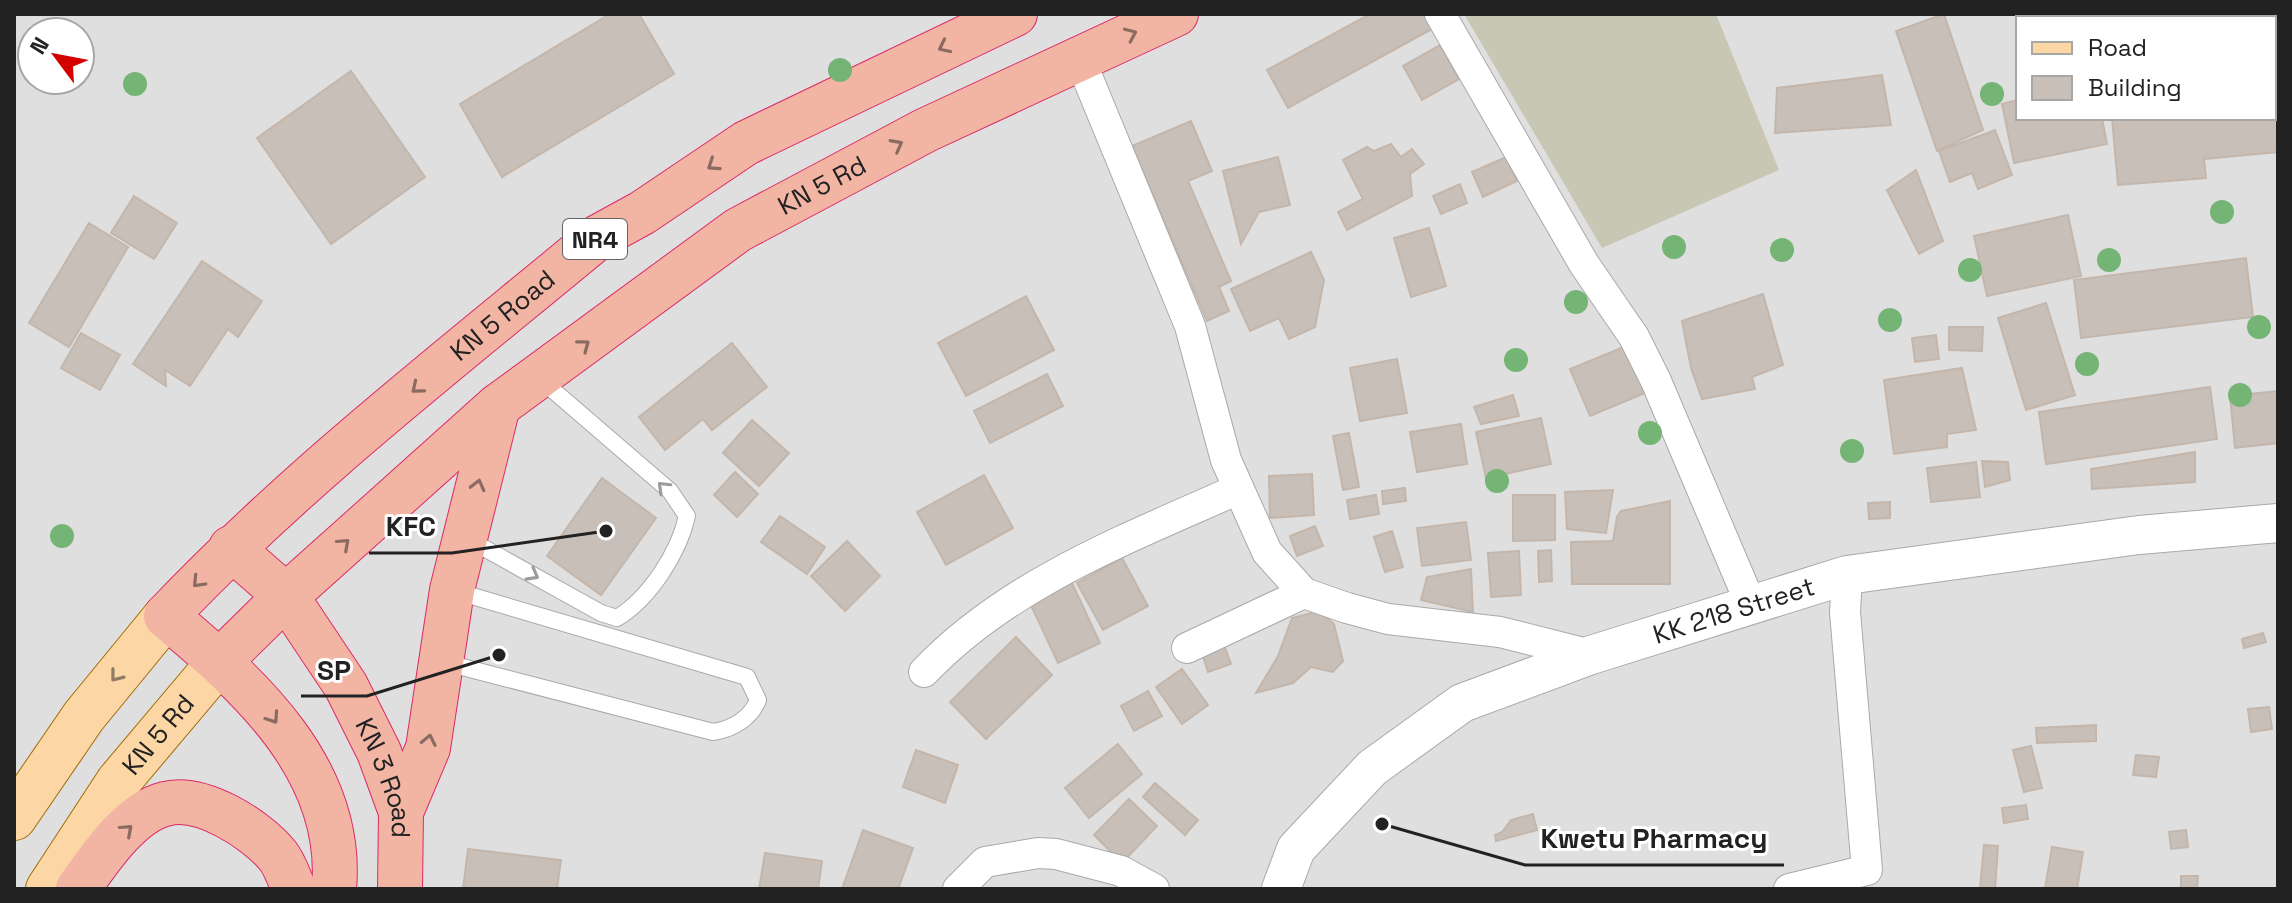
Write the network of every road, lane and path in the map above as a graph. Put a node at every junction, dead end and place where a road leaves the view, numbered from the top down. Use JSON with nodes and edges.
{"nodes":[{"id":1,"x":1015,"y":14,"type":"edge"},
{"id":2,"x":1176,"y":14,"type":"edge"},
{"id":3,"x":1440,"y":14,"type":"edge"},
{"id":4,"x":1079,"y":57,"type":"junction"},
{"id":5,"x":539,"y":378,"type":"junction"},
{"id":6,"x":498,"y":406,"type":"junction"},
{"id":7,"x":1236,"y":490,"type":"junction"},
{"id":8,"x":2278,"y":523,"type":"edge"},
{"id":9,"x":465,"y":537,"type":"junction"},
{"id":10,"x":231,"y":548,"type":"junction"},
{"id":11,"x":1847,"y":575,"type":"junction"},
{"id":12,"x":452,"y":590,"type":"junction"},
{"id":13,"x":1304,"y":593,"type":"junction"},
{"id":14,"x":286,"y":596,"type":"junction"},
{"id":15,"x":1751,"y":605,"type":"junction"},
{"id":16,"x":166,"y":616,"type":"junction"},
{"id":17,"x":1187,"y":648,"type":"dead end"},
{"id":18,"x":1591,"y":655,"type":"junction"},
{"id":19,"x":220,"y":661,"type":"junction"},
{"id":20,"x":441,"y":662,"type":"junction"},
{"id":21,"x":924,"y":672,"type":"dead end"},
{"id":22,"x":84,"y":716,"type":"junction"},
{"id":23,"x":14,"y":765,"type":"edge"},
{"id":24,"x":401,"y":812,"type":"junction"},
{"id":25,"x":14,"y":818,"type":"edge"},
{"id":26,"x":48,"y":889,"type":"edge"},
{"id":27,"x":78,"y":889,"type":"edge"},
{"id":28,"x":294,"y":889,"type":"edge"},
{"id":29,"x":334,"y":889,"type":"edge"},
{"id":30,"x":400,"y":889,"type":"edge"},
{"id":31,"x":958,"y":889,"type":"edge"},
{"id":32,"x":1154,"y":889,"type":"edge"},
{"id":33,"x":1281,"y":889,"type":"edge"},
{"id":34,"x":1789,"y":889,"type":"edge"}],
"edges":[{"from":1,"to":10,"type":"highway","name":"KN 5 Road","number":"NR4","one_way":true},
{"from":4,"to":2,"type":"highway","name":"KN 5 Rd","one_way":true},
{"from":3,"to":15,"type":"street"},
{"from":5,"to":4,"type":"highway","name":"KN 5 Rd","one_way":true},
{"from":4,"to":7,"type":"street"},
{"from":5,"to":6,"type":"highway","name":"KN 5 Rd"},
{"from":9,"to":5,"type":"lane","one_way":true},
{"from":9,"to":6,"type":"highway","one_way":true},
{"from":14,"to":6,"type":"highway","one_way":true},
{"from":7,"to":13,"type":"street"},
{"from":7,"to":21,"type":"street"},
{"from":8,"to":11,"type":"street","name":"KK 218 Street"},
{"from":9,"to":12,"type":"highway"},
{"from":10,"to":14,"type":"highway","name":"KN 3 Road"},
{"from":10,"to":16,"type":"highway","number":"NR4","one_way":true},
{"from":11,"to":15,"type":"street","name":"KK 218 Street"},
{"from":11,"to":34,"type":"street"},
{"from":12,"to":20,"type":"highway"},
{"from":12,"to":20,"type":"lane"},
{"from":13,"to":17,"type":"street"},
{"from":13,"to":18,"type":"street"},
{"from":14,"to":19,"type":"highway","name":"KN 5 Rd"},
{"from":14,"to":24,"type":"highway","name":"KN 3 Road"},
{"from":15,"to":18,"type":"street","name":"KK 218 Street"},
{"from":16,"to":19,"type":"highway"},
{"from":16,"to":22,"type":"main road","one_way":true},
{"from":18,"to":33,"type":"street","name":"KK 218 Street"},
{"from":19,"to":26,"type":"main road","name":"KN 5 Rd"},
{"from":19,"to":29,"type":"highway","one_way":true},
{"from":24,"to":20,"type":"highway","one_way":true},
{"from":22,"to":23,"type":"main road"},
{"from":22,"to":25,"type":"main road"},
{"from":24,"to":30,"type":"highway","name":"KN 3 Road"},
{"from":27,"to":28,"type":"highway","one_way":true},
{"from":31,"to":32,"type":"street"}]}
